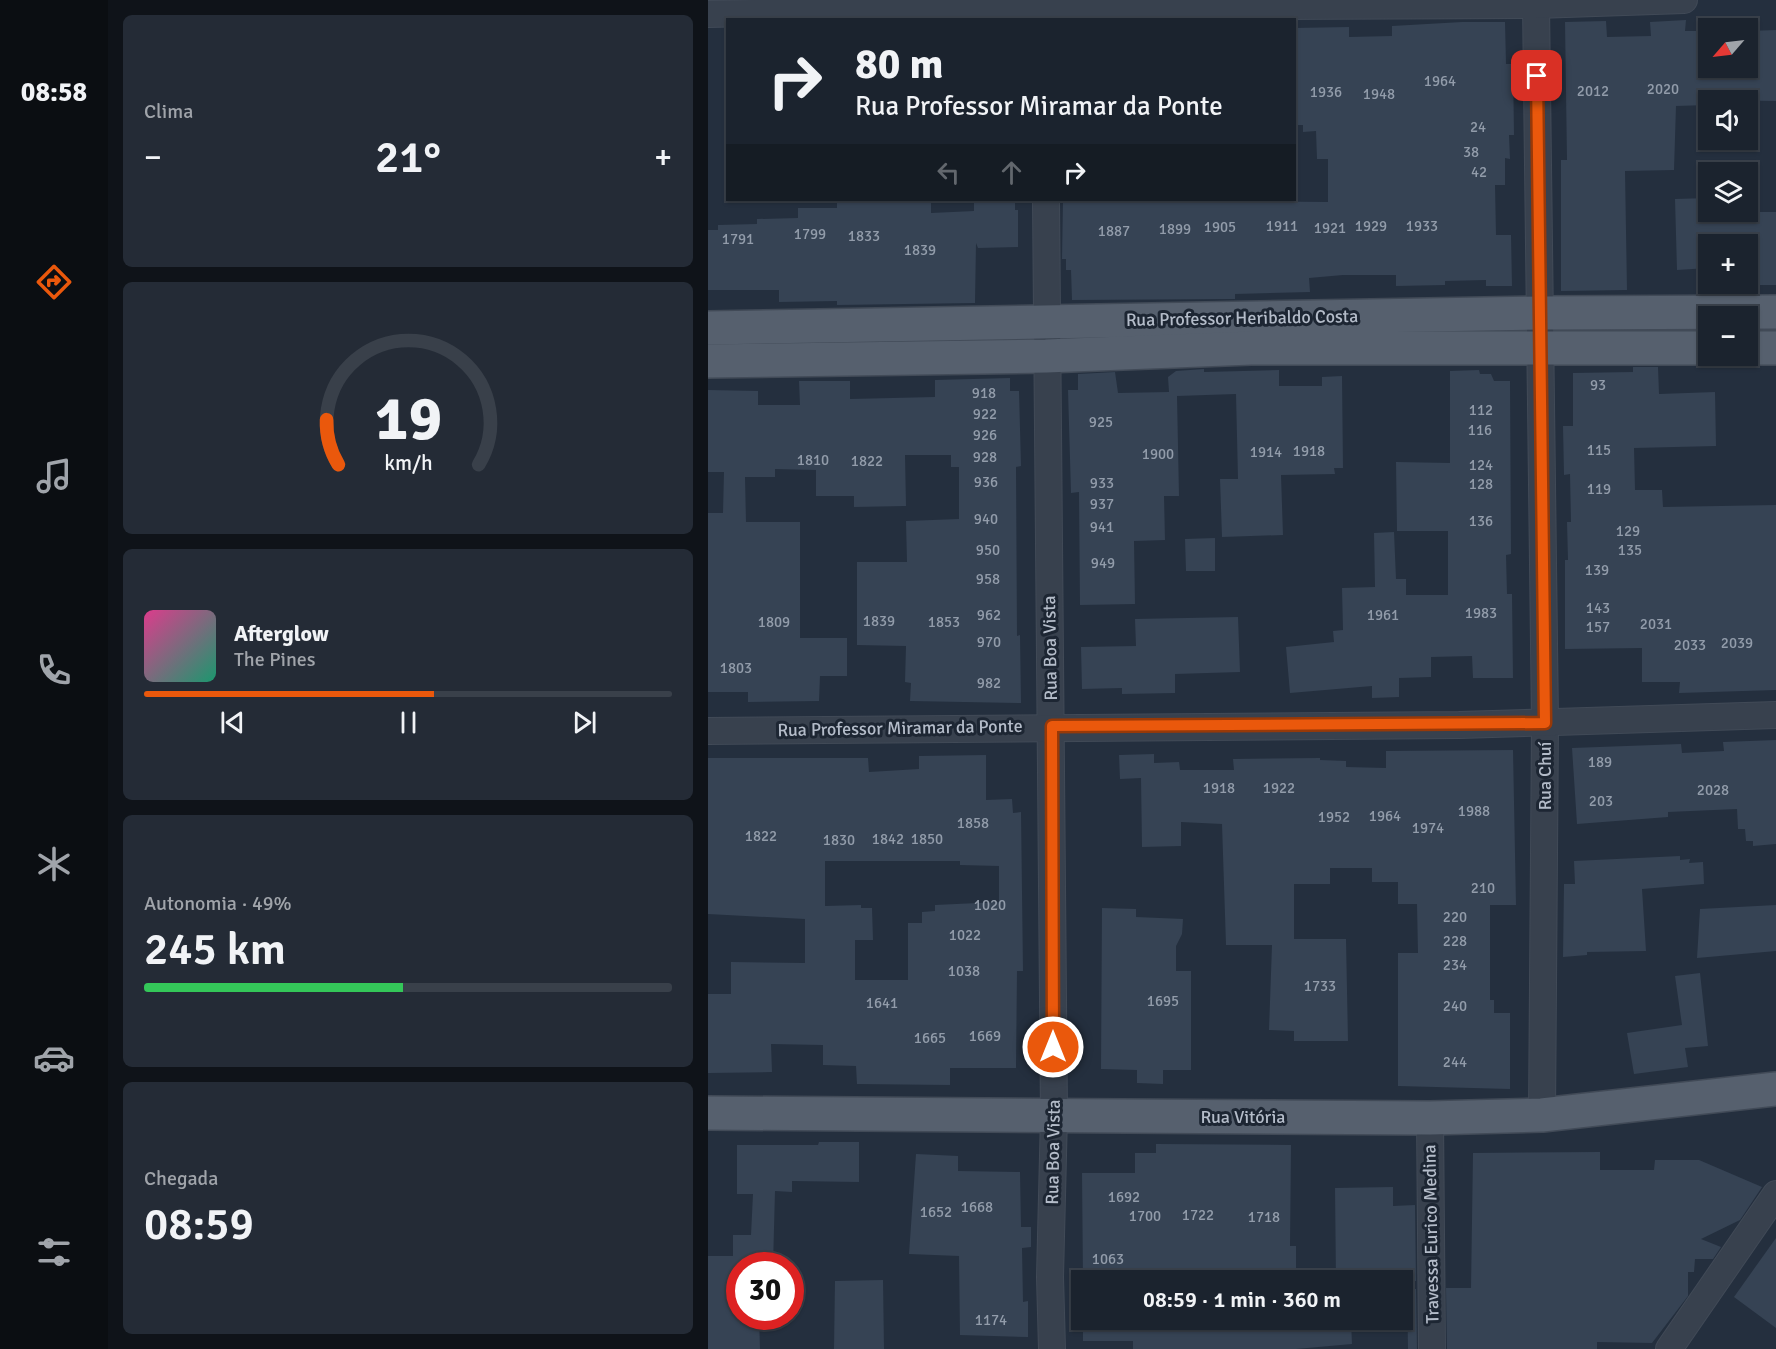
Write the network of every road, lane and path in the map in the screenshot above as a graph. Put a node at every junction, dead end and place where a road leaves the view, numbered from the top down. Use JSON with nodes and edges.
{"nodes":[{"id":1,"x":1684,"y":0,"type":"edge"},
{"id":2,"x":1536,"y":5,"type":"junction"},
{"id":3,"x":1045,"y":9,"type":"edge"},
{"id":4,"x":708,"y":14,"type":"edge"},
{"id":5,"x":1046,"y":201,"type":"edge"},
{"id":6,"x":1776,"y":312,"type":"edge"},
{"id":7,"x":1539,"y":313,"type":"junction"},
{"id":8,"x":1046,"y":322,"type":"junction"},
{"id":9,"x":708,"y":328,"type":"edge"},
{"id":10,"x":1698,"y":348,"type":"edge"},
{"id":11,"x":1758,"y":348,"type":"edge"},
{"id":12,"x":1776,"y":348,"type":"edge"},
{"id":13,"x":1541,"y":349,"type":"junction"},
{"id":14,"x":1046,"y":356,"type":"junction"},
{"id":15,"x":708,"y":361,"type":"edge"},
{"id":16,"x":1776,"y":714,"type":"edge"},
{"id":17,"x":1545,"y":723,"type":"junction"},
{"id":18,"x":1052,"y":726,"type":"junction"},
{"id":19,"x":708,"y":731,"type":"edge"},
{"id":20,"x":1776,"y":1089,"type":"edge"},
{"id":21,"x":708,"y":1113,"type":"edge"},
{"id":22,"x":1054,"y":1115,"type":"junction"},
{"id":23,"x":1542,"y":1115,"type":"junction"},
{"id":24,"x":1430,"y":1118,"type":"junction"},
{"id":25,"x":1776,"y":1194,"type":"edge"},
{"id":26,"x":1052,"y":1349,"type":"edge"},
{"id":27,"x":1432,"y":1349,"type":"edge"},
{"id":28,"x":1669,"y":1349,"type":"edge"}],
"edges":[{"from":1,"to":2,"type":"street"},
{"from":2,"to":3,"type":"street"},
{"from":2,"to":7,"type":"street","name":"Rua Chuí"},
{"from":3,"to":4,"type":"street"},
{"from":5,"to":8,"type":"street","name":"Rua Boa Vista"},
{"from":6,"to":7,"type":"main road","name":"Rua Professor Heribaldo Costa"},
{"from":7,"to":8,"type":"main road","name":"Rua Professor Heribaldo Costa"},
{"from":7,"to":13,"type":"street","name":"Rua Chuí"},
{"from":8,"to":9,"type":"main road","name":"Rua Professor Heribaldo Costa"},
{"from":8,"to":14,"type":"street","name":"Rua Boa Vista"},
{"from":10,"to":13,"type":"main road","name":"Rua Professor Heribaldo Costa"},
{"from":11,"to":12,"type":"main road"},
{"from":13,"to":14,"type":"main road","name":"Rua Professor Heribaldo Costa"},
{"from":13,"to":17,"type":"street","name":"Rua Chuí"},
{"from":14,"to":15,"type":"main road","name":"Rua Professor Heribaldo Costa"},
{"from":14,"to":18,"type":"street","name":"Rua Boa Vista"},
{"from":16,"to":17,"type":"street","name":"Rua Professor Miramar da Ponte"},
{"from":17,"to":18,"type":"street","name":"Rua Professor Miramar da Ponte"},
{"from":17,"to":23,"type":"street","name":"Rua Chuí"},
{"from":18,"to":19,"type":"street","name":"Rua Professor Miramar da Ponte"},
{"from":18,"to":22,"type":"street","name":"Rua Boa Vista"},
{"from":20,"to":23,"type":"main road","name":"Rua Vitória"},
{"from":21,"to":22,"type":"main road","name":"Rua Vitória"},
{"from":22,"to":24,"type":"main road","name":"Rua Vitória"},
{"from":22,"to":26,"type":"street","name":"Rua Boa Vista"},
{"from":23,"to":24,"type":"main road","name":"Rua Vitória"},
{"from":24,"to":27,"type":"street","name":"Travessa Eurico Medina"},
{"from":25,"to":28,"type":"street"}]}
